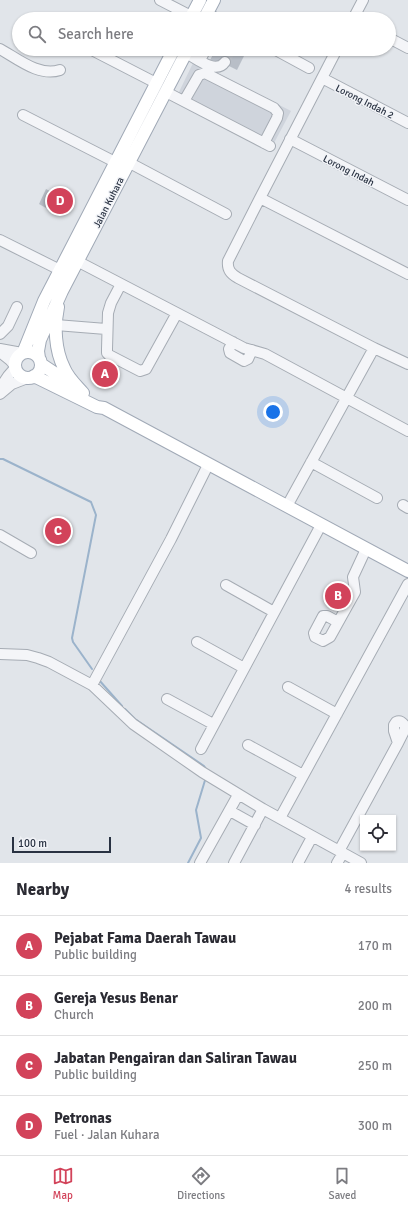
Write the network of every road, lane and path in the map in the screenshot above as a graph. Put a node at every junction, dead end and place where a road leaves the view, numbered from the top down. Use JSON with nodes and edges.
{"nodes":[{"id":1,"x":160,"y":0,"type":"edge"},
{"id":2,"x":200,"y":0,"type":"edge"},
{"id":3,"x":214,"y":0,"type":"edge"},
{"id":4,"x":363,"y":0,"type":"edge"},
{"id":5,"x":180,"y":12,"type":"edge"},
{"id":6,"x":193,"y":12,"type":"edge"},
{"id":7,"x":210,"y":12,"type":"edge"},
{"id":8,"x":357,"y":12,"type":"edge"},
{"id":9,"x":396,"y":42,"type":"edge"},
{"id":10,"x":408,"y":48,"type":"edge"},
{"id":11,"x":0,"y":49,"type":"edge"},
{"id":12,"x":12,"y":56,"type":"edge"},
{"id":13,"x":13,"y":56,"type":"edge"},
{"id":14,"x":104,"y":56,"type":"edge"},
{"id":15,"x":170,"y":56,"type":"edge"},
{"id":16,"x":184,"y":56,"type":"edge"},
{"id":17,"x":194,"y":56,"type":"edge"},
{"id":18,"x":202,"y":56,"type":"edge"},
{"id":19,"x":287,"y":56,"type":"edge"},
{"id":20,"x":333,"y":56,"type":"edge"},
{"id":21,"x":200,"y":60,"type":"junction"},
{"id":22,"x":224,"y":62,"type":"dead end"},
{"id":23,"x":310,"y":68,"type":"dead end"},
{"id":24,"x":60,"y":70,"type":"dead end"},
{"id":25,"x":322,"y":78,"type":"junction"},
{"id":26,"x":156,"y":83,"type":"junction"},
{"id":27,"x":166,"y":92,"type":"junction"},
{"id":28,"x":184,"y":102,"type":"junction"},
{"id":29,"x":23,"y":115,"type":"dead end"},
{"id":30,"x":408,"y":123,"type":"edge"},
{"id":31,"x":290,"y":139,"type":"junction"},
{"id":32,"x":115,"y":162,"type":"junction"},
{"id":33,"x":128,"y":162,"type":"junction"},
{"id":34,"x":260,"y":198,"type":"junction"},
{"id":35,"x":408,"y":200,"type":"edge"},
{"id":36,"x":226,"y":214,"type":"dead end"},
{"id":37,"x":0,"y":240,"type":"edge"},
{"id":38,"x":78,"y":261,"type":"junction"},
{"id":39,"x":60,"y":270,"type":"junction"},
{"id":40,"x":408,"y":274,"type":"edge"},
{"id":41,"x":121,"y":284,"type":"junction"},
{"id":42,"x":62,"y":291,"type":"junction"},
{"id":43,"x":17,"y":307,"type":"dead end"},
{"id":44,"x":177,"y":313,"type":"junction"},
{"id":45,"x":56,"y":325,"type":"junction"},
{"id":46,"x":106,"y":329,"type":"junction"},
{"id":47,"x":0,"y":334,"type":"edge"},
{"id":48,"x":374,"y":348,"type":"junction"},
{"id":49,"x":0,"y":349,"type":"edge"},
{"id":50,"x":0,"y":352,"type":"edge"},
{"id":51,"x":23,"y":353,"type":"junction"},
{"id":52,"x":40,"y":361,"type":"junction"},
{"id":53,"x":408,"y":364,"type":"edge"},
{"id":54,"x":15,"y":367,"type":"junction"},
{"id":55,"x":32,"y":377,"type":"junction"},
{"id":56,"x":0,"y":388,"type":"edge"},
{"id":57,"x":83,"y":393,"type":"junction"},
{"id":58,"x":0,"y":394,"type":"edge"},
{"id":59,"x":347,"y":398,"type":"junction"},
{"id":60,"x":104,"y":408,"type":"junction"},
{"id":61,"x":408,"y":430,"type":"edge"},
{"id":62,"x":311,"y":462,"type":"junction"},
{"id":63,"x":208,"y":465,"type":"junction"},
{"id":64,"x":377,"y":498,"type":"dead end"},
{"id":65,"x":287,"y":506,"type":"junction"},
{"id":66,"x":321,"y":525,"type":"junction"},
{"id":67,"x":0,"y":534,"type":"edge"},
{"id":68,"x":366,"y":549,"type":"junction"},
{"id":69,"x":31,"y":553,"type":"dead end"},
{"id":70,"x":408,"y":571,"type":"edge"},
{"id":71,"x":408,"y":584,"type":"edge"},
{"id":72,"x":226,"y":585,"type":"dead end"},
{"id":73,"x":274,"y":612,"type":"junction"},
{"id":74,"x":338,"y":622,"type":"dead end"},
{"id":75,"x":197,"y":642,"type":"dead end"},
{"id":76,"x":0,"y":654,"type":"edge"},
{"id":77,"x":244,"y":668,"type":"junction"},
{"id":78,"x":92,"y":685,"type":"junction"},
{"id":79,"x":288,"y":687,"type":"dead end"},
{"id":80,"x":167,"y":699,"type":"dead end"},
{"id":81,"x":337,"y":714,"type":"junction"},
{"id":82,"x":213,"y":724,"type":"junction"},
{"id":83,"x":398,"y":743,"type":"dead end"},
{"id":84,"x":248,"y":745,"type":"dead end"},
{"id":85,"x":200,"y":749,"type":"dead end"},
{"id":86,"x":303,"y":775,"type":"junction"},
{"id":87,"x":238,"y":795,"type":"junction"},
{"id":88,"x":263,"y":809,"type":"junction"},
{"id":89,"x":230,"y":811,"type":"junction"},
{"id":90,"x":280,"y":818,"type":"junction"},
{"id":91,"x":255,"y":825,"type":"junction"},
{"id":92,"x":312,"y":837,"type":"junction"},
{"id":93,"x":341,"y":852,"type":"junction"},
{"id":94,"x":200,"y":863,"type":"edge"},
{"id":95,"x":234,"y":863,"type":"edge"},
{"id":96,"x":298,"y":863,"type":"edge"},
{"id":97,"x":337,"y":863,"type":"edge"},
{"id":98,"x":361,"y":863,"type":"edge"}],
"edges":[{"from":1,"to":5,"type":"street"},
{"from":2,"to":6,"type":"main road"},
{"from":3,"to":7,"type":"main road"},
{"from":4,"to":8,"type":"street"},
{"from":9,"to":10,"type":"street"},
{"from":11,"to":12,"type":"street"},
{"from":13,"to":24,"type":"street"},
{"from":14,"to":26,"type":"street"},
{"from":15,"to":26,"type":"main road","name":"Jalan Kuhara"},
{"from":16,"to":27,"type":"main road","name":"Jalan Kuhara"},
{"from":17,"to":21,"type":"street"},
{"from":18,"to":21,"type":"street"},
{"from":19,"to":23,"type":"street"},
{"from":20,"to":25,"type":"street"},
{"from":21,"to":22,"type":"street"},
{"from":25,"to":30,"type":"street","name":"Lorong Indah 2"},
{"from":25,"to":31,"type":"street"},
{"from":26,"to":32,"type":"main road","name":"Jalan Kuhara"},
{"from":27,"to":28,"type":"street"},
{"from":27,"to":33,"type":"main road","name":"Jalan Kuhara"},
{"from":28,"to":28,"type":"street"},
{"from":29,"to":32,"type":"street"},
{"from":31,"to":34,"type":"street"},
{"from":31,"to":35,"type":"street","name":"Lorong Indah"},
{"from":32,"to":39,"type":"main road","name":"Jalan Kuhara"},
{"from":33,"to":36,"type":"street"},
{"from":33,"to":38,"type":"main road","name":"Jalan Kuhara"},
{"from":34,"to":40,"type":"street"},
{"from":34,"to":48,"type":"street"},
{"from":37,"to":39,"type":"street"},
{"from":38,"to":41,"type":"street"},
{"from":38,"to":42,"type":"main road","name":"Jalan Kuhara"},
{"from":39,"to":51,"type":"main road","name":"Jalan Kuhara"},
{"from":41,"to":44,"type":"street"},
{"from":41,"to":46,"type":"street"},
{"from":42,"to":45,"type":"main road"},
{"from":42,"to":52,"type":"main road","name":"Jalan Kuhara"},
{"from":43,"to":47,"type":"street"},
{"from":44,"to":46,"type":"street"},
{"from":44,"to":59,"type":"street"},
{"from":45,"to":46,"type":"street"},
{"from":45,"to":57,"type":"main road"},
{"from":48,"to":53,"type":"street"},
{"from":48,"to":59,"type":"street"},
{"from":49,"to":51,"type":"street"},
{"from":50,"to":54,"type":"street"},
{"from":51,"to":52,"type":"main road"},
{"from":51,"to":54,"type":"main road"},
{"from":52,"to":55,"type":"main road"},
{"from":52,"to":57,"type":"main road"},
{"from":54,"to":55,"type":"main road"},
{"from":54,"to":56,"type":"street"},
{"from":55,"to":58,"type":"street"},
{"from":55,"to":60,"type":"main road"},
{"from":57,"to":60,"type":"main road"},
{"from":59,"to":61,"type":"street"},
{"from":59,"to":62,"type":"street"},
{"from":60,"to":63,"type":"main road"},
{"from":62,"to":64,"type":"street"},
{"from":62,"to":65,"type":"street"},
{"from":63,"to":65,"type":"main road"},
{"from":63,"to":78,"type":"street"},
{"from":65,"to":66,"type":"main road"},
{"from":66,"to":68,"type":"main road"},
{"from":66,"to":73,"type":"street"},
{"from":67,"to":69,"type":"street"},
{"from":68,"to":70,"type":"main road"},
{"from":68,"to":74,"type":"street"},
{"from":71,"to":81,"type":"street"},
{"from":72,"to":73,"type":"street"},
{"from":73,"to":77,"type":"street"},
{"from":75,"to":77,"type":"street"},
{"from":76,"to":78,"type":"street"},
{"from":77,"to":82,"type":"street"},
{"from":78,"to":87,"type":"street"},
{"from":79,"to":81,"type":"street"},
{"from":80,"to":82,"type":"street"},
{"from":81,"to":86,"type":"street"},
{"from":82,"to":85,"type":"street"},
{"from":83,"to":93,"type":"street"},
{"from":84,"to":86,"type":"street"},
{"from":86,"to":90,"type":"street"},
{"from":87,"to":88,"type":"street"},
{"from":87,"to":89,"type":"street"},
{"from":88,"to":90,"type":"street"},
{"from":88,"to":91,"type":"street"},
{"from":89,"to":91,"type":"street"},
{"from":89,"to":94,"type":"street"},
{"from":90,"to":92,"type":"street"},
{"from":91,"to":95,"type":"street"},
{"from":92,"to":93,"type":"street"},
{"from":92,"to":96,"type":"street"},
{"from":93,"to":97,"type":"street"},
{"from":93,"to":98,"type":"street"}]}
